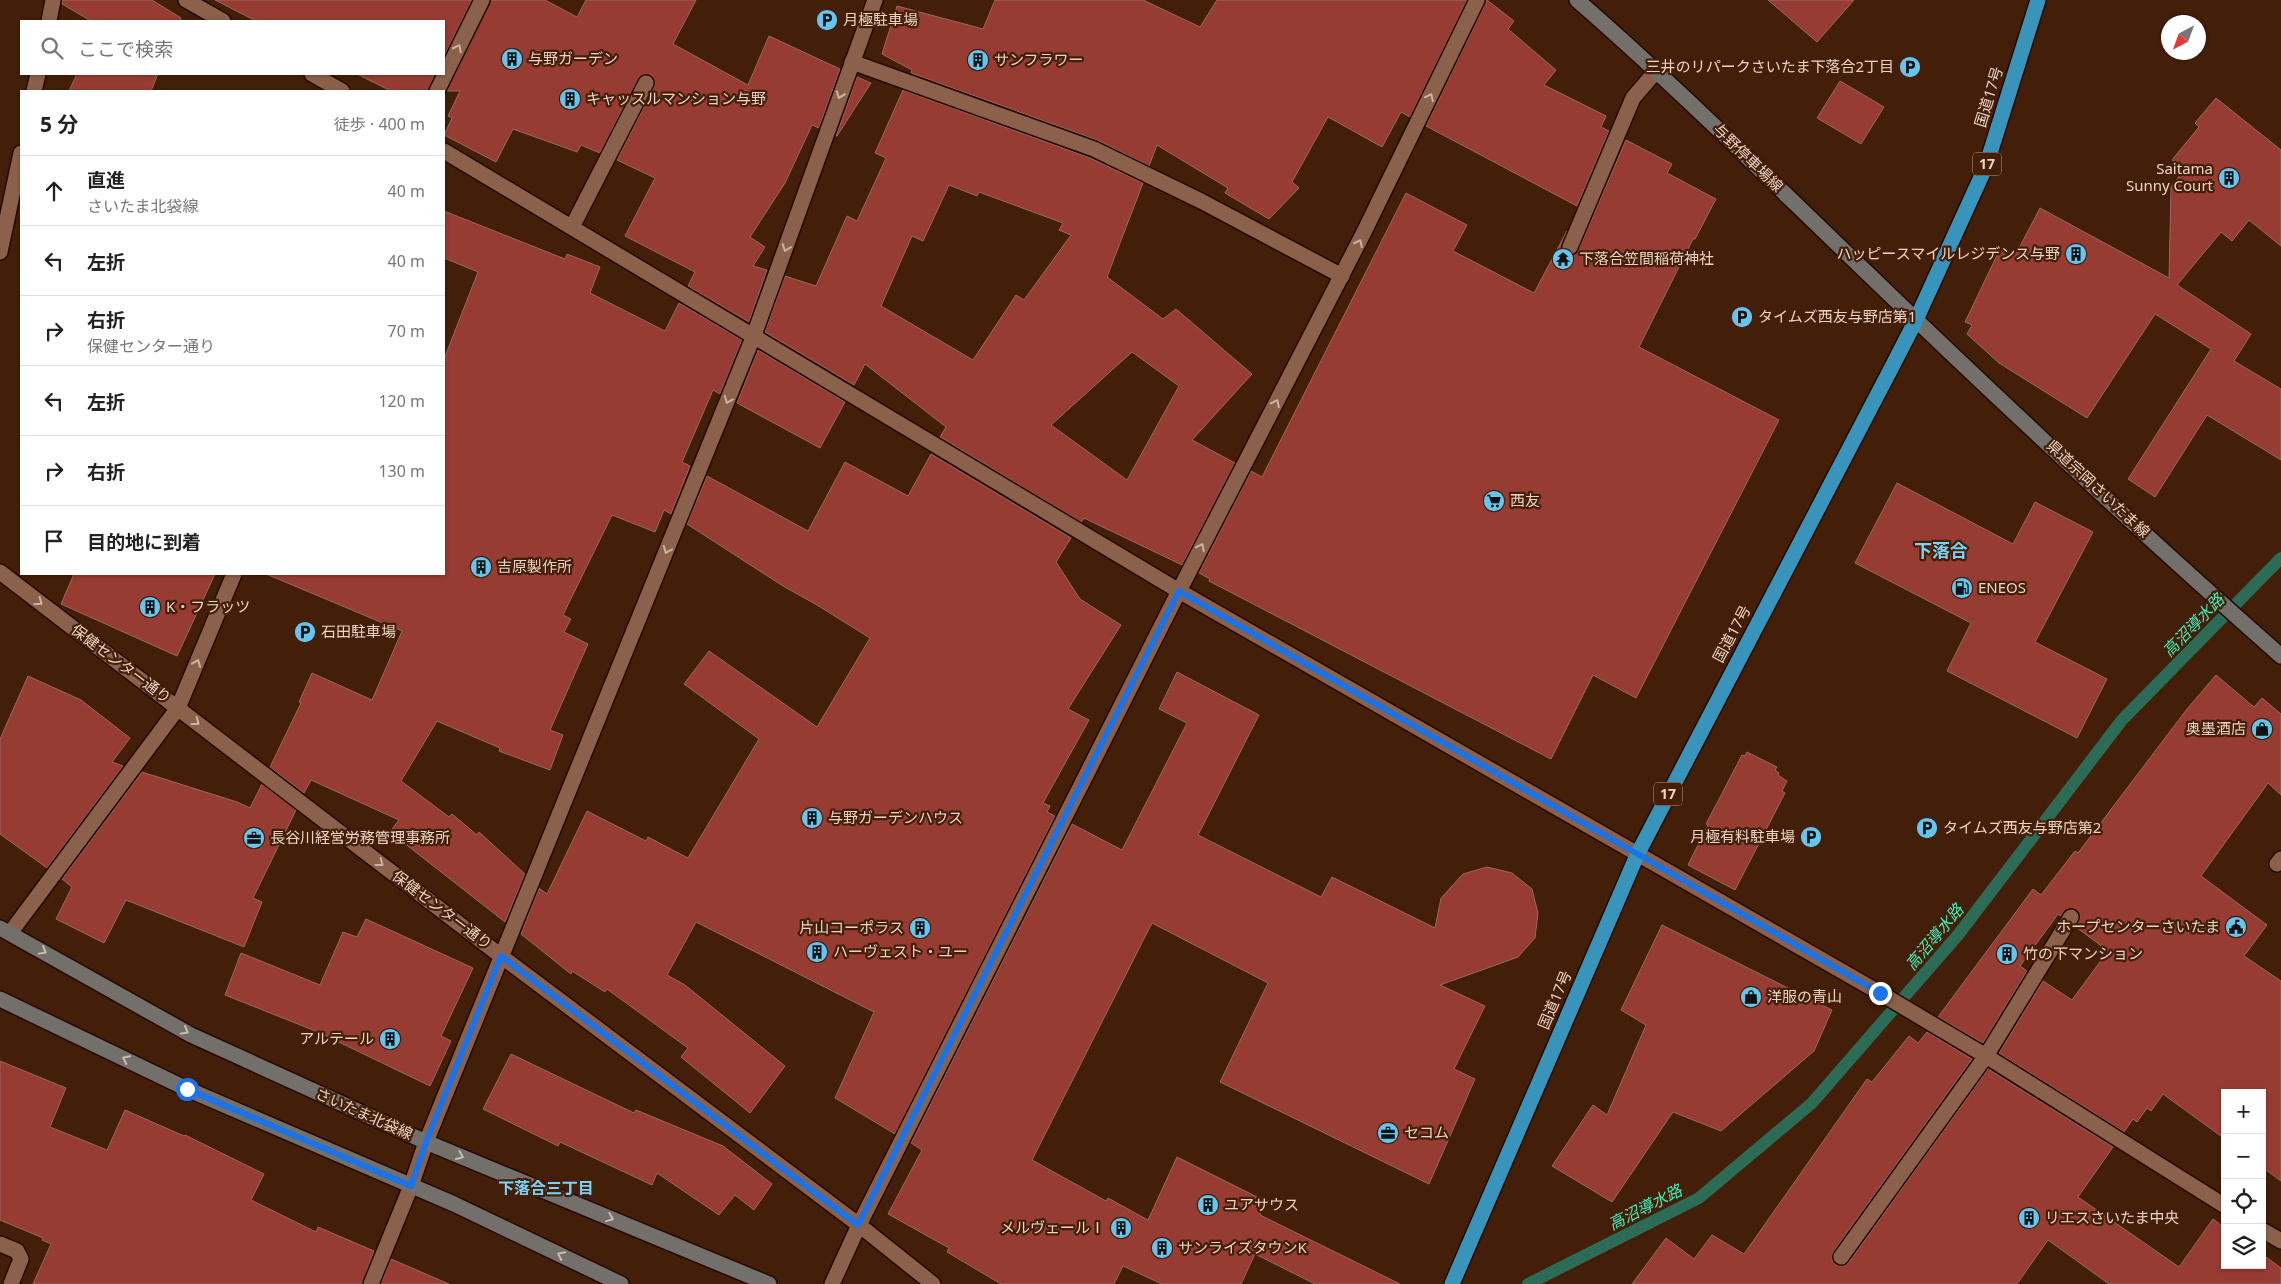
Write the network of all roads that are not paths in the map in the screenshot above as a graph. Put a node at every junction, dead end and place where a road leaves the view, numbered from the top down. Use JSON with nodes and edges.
{"nodes":[{"id":1,"x":54,"y":0,"type":"edge"},
{"id":2,"x":186,"y":0,"type":"edge"},
{"id":3,"x":482,"y":0,"type":"edge"},
{"id":4,"x":875,"y":0,"type":"edge"},
{"id":5,"x":1477,"y":0,"type":"edge"},
{"id":6,"x":1577,"y":0,"type":"edge"},
{"id":7,"x":2038,"y":0,"type":"edge"},
{"id":8,"x":49,"y":20,"type":"edge"},
{"id":9,"x":221,"y":20,"type":"edge"},
{"id":10,"x":852,"y":62,"type":"junction"},
{"id":11,"x":1657,"y":70,"type":"junction"},
{"id":12,"x":38,"y":75,"type":"edge"},
{"id":13,"x":314,"y":75,"type":"edge"},
{"id":14,"x":445,"y":75,"type":"edge"},
{"id":15,"x":445,"y":75,"type":"edge"},
{"id":16,"x":646,"y":83,"type":"dead end"},
{"id":17,"x":34,"y":90,"type":"edge"},
{"id":18,"x":340,"y":90,"type":"edge"},
{"id":19,"x":437,"y":90,"type":"edge"},
{"id":20,"x":445,"y":152,"type":"edge"},
{"id":21,"x":20,"y":157,"type":"edge"},
{"id":22,"x":4,"y":216,"type":"edge"},
{"id":23,"x":572,"y":227,"type":"junction"},
{"id":24,"x":1570,"y":247,"type":"dead end"},
{"id":25,"x":0,"y":252,"type":"edge"},
{"id":26,"x":1342,"y":276,"type":"junction"},
{"id":27,"x":1916,"y":320,"type":"junction"},
{"id":28,"x":754,"y":335,"type":"junction"},
{"id":29,"x":0,"y":572,"type":"edge"},
{"id":30,"x":234,"y":575,"type":"edge"},
{"id":31,"x":1179,"y":591,"type":"junction"},
{"id":32,"x":2281,"y":656,"type":"edge"},
{"id":33,"x":178,"y":708,"type":"junction"},
{"id":34,"x":1638,"y":853,"type":"junction"},
{"id":35,"x":2071,"y":917,"type":"dead end"},
{"id":36,"x":5,"y":931,"type":"edge"},
{"id":37,"x":501,"y":956,"type":"junction"},
{"id":38,"x":0,"y":999,"type":"edge"},
{"id":39,"x":1986,"y":1056,"type":"junction"},
{"id":40,"x":426,"y":1142,"type":"junction"},
{"id":41,"x":411,"y":1186,"type":"junction"},
{"id":42,"x":2221,"y":1203,"type":"edge"},
{"id":43,"x":858,"y":1225,"type":"junction"},
{"id":44,"x":2266,"y":1232,"type":"edge"},
{"id":45,"x":2281,"y":1241,"type":"edge"},
{"id":46,"x":0,"y":1244,"type":"edge"},
{"id":47,"x":1841,"y":1257,"type":"dead end"},
{"id":48,"x":12,"y":1284,"type":"edge"},
{"id":49,"x":371,"y":1284,"type":"edge"},
{"id":50,"x":621,"y":1284,"type":"edge"},
{"id":51,"x":769,"y":1284,"type":"edge"},
{"id":52,"x":832,"y":1284,"type":"edge"},
{"id":53,"x":933,"y":1284,"type":"edge"},
{"id":54,"x":1452,"y":1284,"type":"edge"}],
"edges":[{"from":1,"to":8,"type":"street"},
{"from":2,"to":9,"type":"street"},
{"from":15,"to":3,"type":"street","one_way":true},
{"from":4,"to":10,"type":"street"},
{"from":26,"to":5,"type":"street","one_way":true},
{"from":6,"to":11,"type":"main road","name":"与野停車場線"},
{"from":7,"to":27,"type":"highway","name":"国道17号","number":"17"},
{"from":10,"to":26,"type":"street"},
{"from":10,"to":28,"type":"street","one_way":true},
{"from":11,"to":24,"type":"street"},
{"from":11,"to":27,"type":"main road","name":"与野停車場線"},
{"from":12,"to":17,"type":"street"},
{"from":13,"to":18,"type":"street"},
{"from":19,"to":14,"type":"street","one_way":true},
{"from":16,"to":23,"type":"street"},
{"from":20,"to":23,"type":"street"},
{"from":21,"to":22,"type":"street"},
{"from":22,"to":25,"type":"street"},
{"from":23,"to":28,"type":"street"},
{"from":31,"to":26,"type":"street","one_way":true},
{"from":27,"to":32,"type":"main road","name":"県道宗岡さいたま線"},
{"from":27,"to":34,"type":"highway","name":"国道17号","number":"17"},
{"from":28,"to":31,"type":"street"},
{"from":28,"to":37,"type":"street","one_way":true},
{"from":29,"to":33,"type":"street","name":"保健センター通り","one_way":true},
{"from":33,"to":30,"type":"street","one_way":true},
{"from":31,"to":34,"type":"street"},
{"from":31,"to":43,"type":"street"},
{"from":33,"to":36,"type":"street"},
{"from":33,"to":37,"type":"street","name":"保健センター通り","one_way":true},
{"from":34,"to":39,"type":"street"},
{"from":34,"to":54,"type":"highway","name":"国道17号","number":"17"},
{"from":35,"to":39,"type":"street"},
{"from":36,"to":40,"type":"main road","name":"さいたま北袋線","one_way":true},
{"from":37,"to":40,"type":"street"},
{"from":37,"to":43,"type":"street","name":"保健センター通り"},
{"from":41,"to":38,"type":"main road","one_way":true},
{"from":39,"to":42,"type":"street"},
{"from":39,"to":47,"type":"street"},
{"from":40,"to":41,"type":"street"},
{"from":40,"to":51,"type":"main road","name":"さいたま北袋線","one_way":true},
{"from":41,"to":49,"type":"street"},
{"from":50,"to":41,"type":"main road","one_way":true},
{"from":43,"to":52,"type":"street"},
{"from":43,"to":53,"type":"street","name":"保健センター通り"},
{"from":44,"to":45,"type":"street"},
{"from":46,"to":48,"type":"street"}]}
